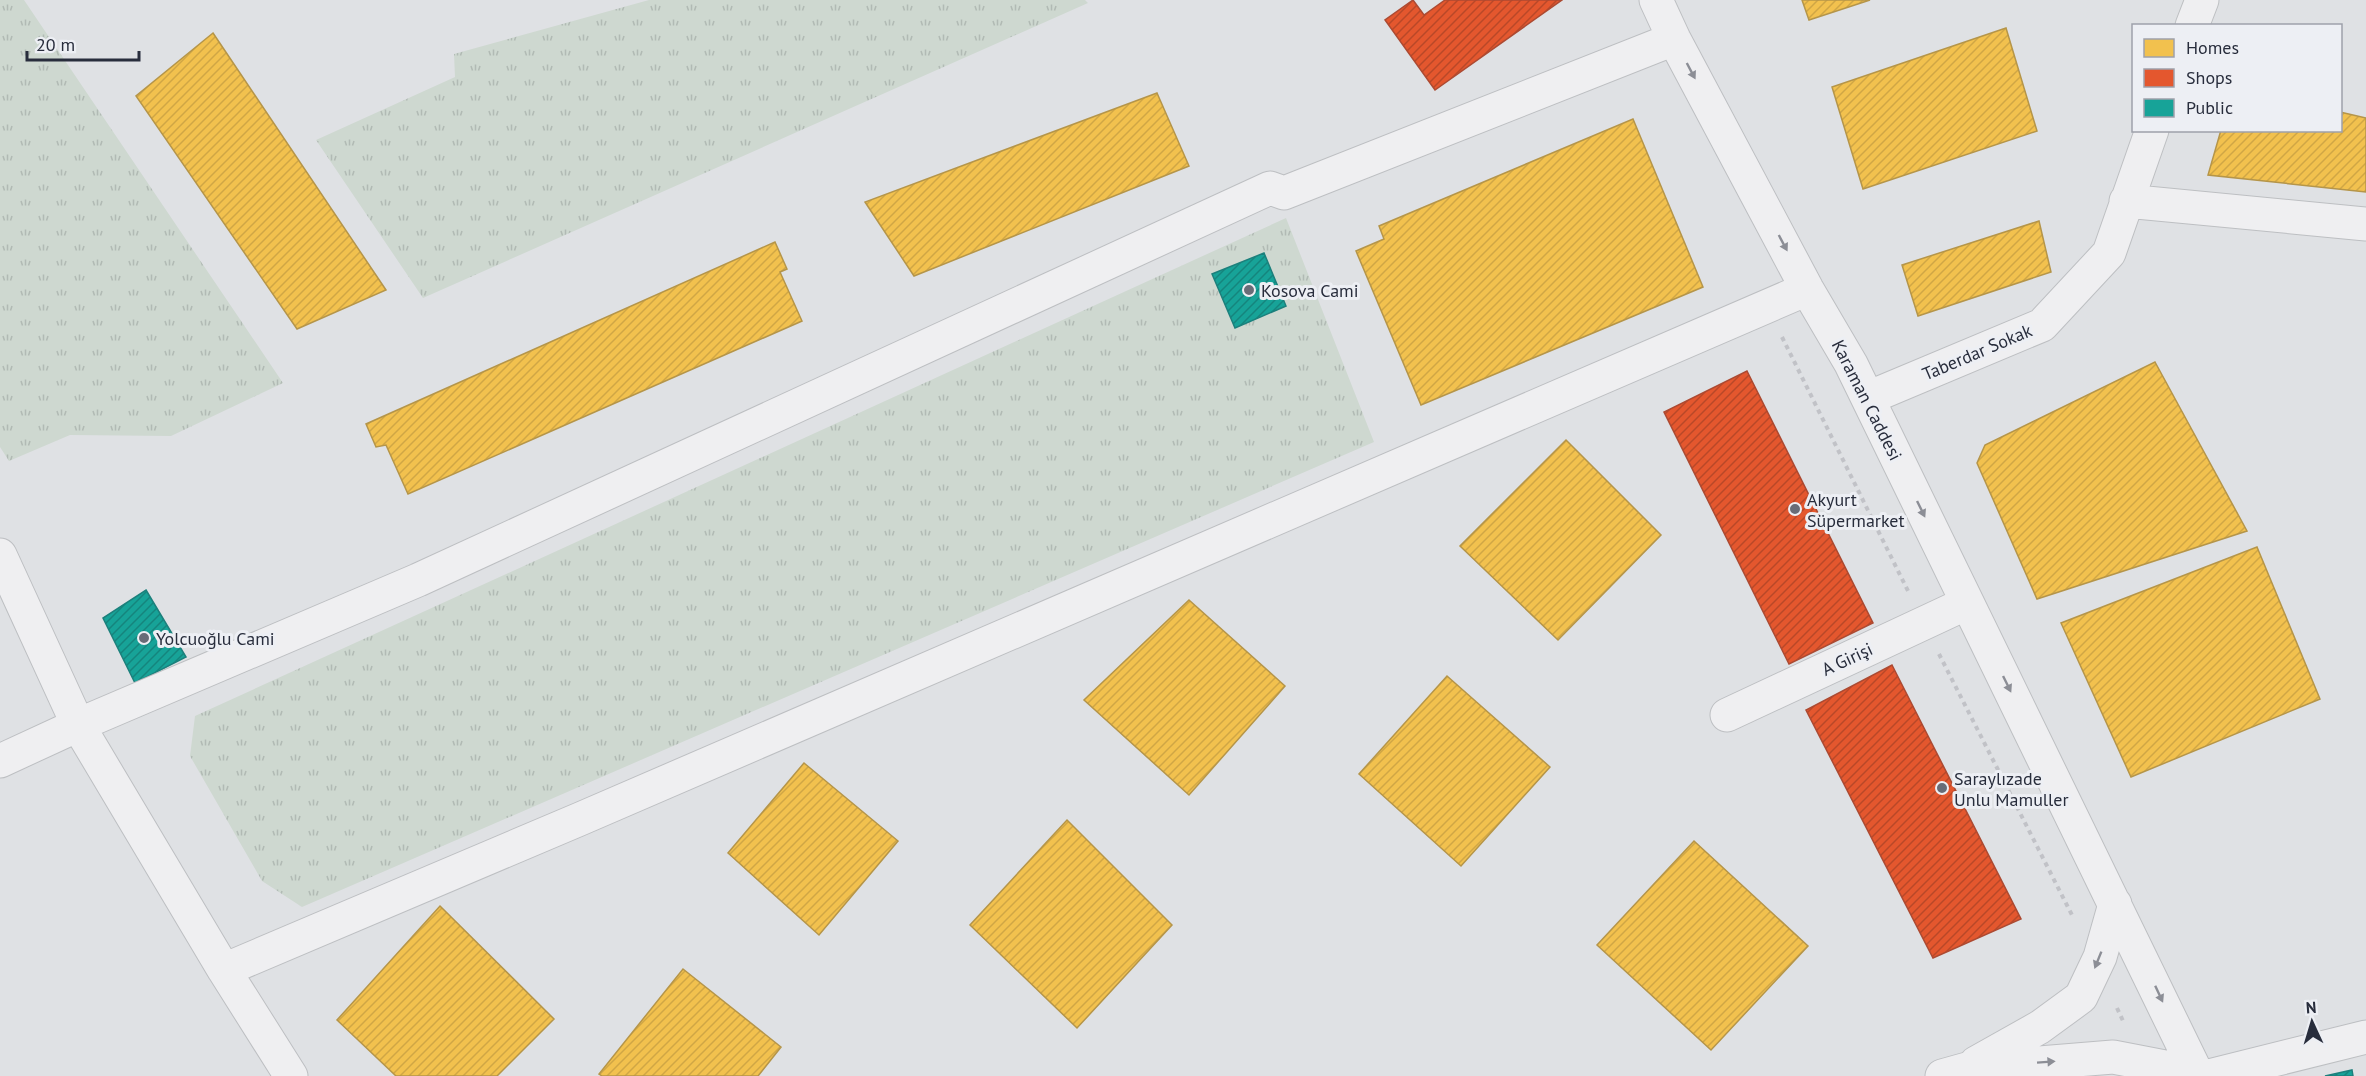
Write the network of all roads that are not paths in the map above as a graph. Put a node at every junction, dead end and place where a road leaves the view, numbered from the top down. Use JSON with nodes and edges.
{"nodes":[{"id":1,"x":1656,"y":0,"type":"edge"},
{"id":2,"x":2202,"y":0,"type":"edge"},
{"id":3,"x":2193,"y":24,"type":"edge"},
{"id":4,"x":1674,"y":39,"type":"junction"},
{"id":5,"x":2151,"y":132,"type":"edge"},
{"id":6,"x":2126,"y":201,"type":"junction"},
{"id":7,"x":2366,"y":224,"type":"edge"},
{"id":8,"x":1807,"y":289,"type":"junction"},
{"id":9,"x":1868,"y":398,"type":"junction"},
{"id":10,"x":0,"y":555,"type":"edge"},
{"id":11,"x":1967,"y":603,"type":"junction"},
{"id":12,"x":1727,"y":715,"type":"dead end"},
{"id":13,"x":78,"y":725,"type":"junction"},
{"id":14,"x":0,"y":761,"type":"edge"},
{"id":15,"x":2115,"y":904,"type":"junction"},
{"id":16,"x":224,"y":970,"type":"junction"},
{"id":17,"x":2362,"y":1043,"type":"edge"},
{"id":18,"x":1954,"y":1072,"type":"edge"},
{"id":19,"x":291,"y":1076,"type":"edge"},
{"id":20,"x":2192,"y":1076,"type":"edge"},
{"id":21,"x":2198,"y":1076,"type":"edge"},
{"id":22,"x":2209,"y":1076,"type":"edge"}],
"edges":[{"from":1,"to":4,"type":"street","name":"Karaman Caddesi"},
{"from":2,"to":3,"type":"street"},
{"from":4,"to":8,"type":"street","name":"Karaman Caddesi","one_way":true},
{"from":4,"to":13,"type":"street"},
{"from":5,"to":6,"type":"street","name":"Taberdar Sokak"},
{"from":6,"to":7,"type":"street"},
{"from":6,"to":9,"type":"street","name":"Taberdar Sokak"},
{"from":8,"to":9,"type":"street","name":"Karaman Caddesi"},
{"from":8,"to":16,"type":"street"},
{"from":9,"to":11,"type":"street","name":"Karaman Caddesi","one_way":true},
{"from":10,"to":13,"type":"street"},
{"from":11,"to":12,"type":"street","name":"A Girişi"},
{"from":11,"to":15,"type":"street","name":"Karaman Caddesi","one_way":true},
{"from":13,"to":14,"type":"street"},
{"from":13,"to":16,"type":"street"},
{"from":15,"to":18,"type":"street","one_way":true},
{"from":15,"to":21,"type":"street","name":"Karaman Caddesi","one_way":true},
{"from":16,"to":19,"type":"street"},
{"from":17,"to":22,"type":"street"},
{"from":18,"to":20,"type":"street","one_way":true}]}
